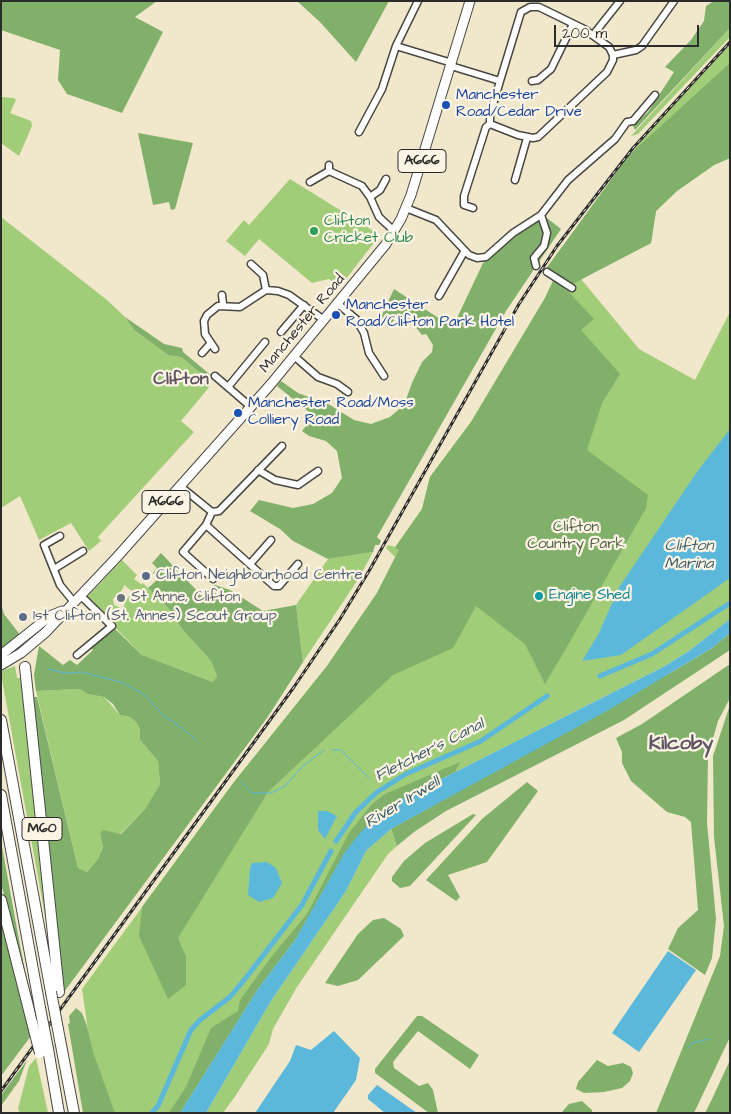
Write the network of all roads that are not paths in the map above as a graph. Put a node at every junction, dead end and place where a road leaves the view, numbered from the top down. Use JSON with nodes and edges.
{"nodes":[{"id":1,"x":418,"y":1,"type":"edge"},
{"id":2,"x":470,"y":1,"type":"edge"},
{"id":3,"x":620,"y":1,"type":"edge"},
{"id":4,"x":674,"y":1,"type":"edge"},
{"id":5,"x":573,"y":24,"type":"junction"},
{"id":6,"x":593,"y":34,"type":"junction"},
{"id":7,"x":396,"y":46,"type":"junction"},
{"id":8,"x":613,"y":55,"type":"junction"},
{"id":9,"x":451,"y":64,"type":"junction"},
{"id":10,"x":500,"y":80,"type":"junction"},
{"id":11,"x":532,"y":81,"type":"dead end"},
{"id":12,"x":655,"y":95,"type":"dead end"},
{"id":13,"x":490,"y":124,"type":"junction"},
{"id":14,"x":359,"y":132,"type":"dead end"},
{"id":15,"x":527,"y":138,"type":"junction"},
{"id":16,"x":386,"y":179,"type":"dead end"},
{"id":17,"x":310,"y":182,"type":"dead end"},
{"id":18,"x":514,"y":182,"type":"dead end"},
{"id":19,"x":370,"y":197,"type":"junction"},
{"id":20,"x":406,"y":208,"type":"junction"},
{"id":21,"x":473,"y":208,"type":"dead end"},
{"id":22,"x":542,"y":215,"type":"junction"},
{"id":23,"x":394,"y":231,"type":"junction"},
{"id":24,"x":464,"y":252,"type":"junction"},
{"id":25,"x":266,"y":263,"type":"dead end"},
{"id":26,"x":251,"y":264,"type":"dead end"},
{"id":27,"x":536,"y":266,"type":"dead end"},
{"id":28,"x":260,"y":270,"type":"junction"},
{"id":29,"x":547,"y":272,"type":"dead end"},
{"id":30,"x":572,"y":288,"type":"dead end"},
{"id":31,"x":266,"y":290,"type":"junction"},
{"id":32,"x":222,"y":295,"type":"dead end"},
{"id":33,"x":439,"y":296,"type":"dead end"},
{"id":34,"x":223,"y":304,"type":"junction"},
{"id":35,"x":338,"y":304,"type":"junction"},
{"id":36,"x":304,"y":305,"type":"junction"},
{"id":37,"x":324,"y":320,"type":"junction"},
{"id":38,"x":281,"y":332,"type":"dead end"},
{"id":39,"x":265,"y":342,"type":"dead end"},
{"id":40,"x":202,"y":353,"type":"dead end"},
{"id":41,"x":294,"y":356,"type":"junction"},
{"id":42,"x":215,"y":376,"type":"dead end"},
{"id":43,"x":384,"y":376,"type":"dead end"},
{"id":44,"x":228,"y":387,"type":"junction"},
{"id":45,"x":348,"y":392,"type":"dead end"},
{"id":46,"x":251,"y":407,"type":"junction"},
{"id":47,"x":282,"y":446,"type":"dead end"},
{"id":48,"x":258,"y":470,"type":"junction"},
{"id":49,"x":318,"y":471,"type":"dead end"},
{"id":50,"x":180,"y":486,"type":"junction"},
{"id":51,"x":212,"y":512,"type":"junction"},
{"id":52,"x":206,"y":525,"type":"junction"},
{"id":53,"x":60,"y":536,"type":"dead end"},
{"id":54,"x":271,"y":540,"type":"dead end"},
{"id":55,"x":83,"y":551,"type":"dead end"},
{"id":56,"x":250,"y":564,"type":"junction"},
{"id":57,"x":298,"y":564,"type":"dead end"},
{"id":58,"x":54,"y":569,"type":"junction"},
{"id":59,"x":213,"y":580,"type":"dead end"},
{"id":60,"x":77,"y":598,"type":"junction"},
{"id":61,"x":65,"y":609,"type":"junction"},
{"id":62,"x":4,"y":653,"type":"edge"},
{"id":63,"x":20,"y":653,"type":"junction"},
{"id":64,"x":77,"y":655,"type":"dead end"},
{"id":65,"x":1,"y":665,"type":"edge"},
{"id":66,"x":25,"y":667,"type":"joint"},
{"id":67,"x":1,"y":720,"type":"edge"},
{"id":68,"x":1,"y":795,"type":"edge"},
{"id":69,"x":1,"y":900,"type":"edge"},
{"id":70,"x":55,"y":992,"type":"junction"},
{"id":71,"x":44,"y":1051,"type":"junction"},
{"id":72,"x":59,"y":1109,"type":"edge"},
{"id":73,"x":74,"y":1113,"type":"edge"}],
"edges":[{"from":1,"to":7,"type":"street"},
{"from":2,"to":9,"type":"main road","name":"Manchester Road","number":"A666"},
{"from":3,"to":6,"type":"street"},
{"from":4,"to":8,"type":"street"},
{"from":5,"to":6,"type":"street"},
{"from":5,"to":10,"type":"street"},
{"from":5,"to":11,"type":"street"},
{"from":6,"to":8,"type":"street"},
{"from":7,"to":9,"type":"street"},
{"from":7,"to":14,"type":"street"},
{"from":8,"to":15,"type":"street"},
{"from":9,"to":10,"type":"street"},
{"from":9,"to":20,"type":"main road","name":"Manchester Road","number":"A666"},
{"from":10,"to":13,"type":"street"},
{"from":12,"to":22,"type":"street"},
{"from":13,"to":15,"type":"street"},
{"from":13,"to":21,"type":"street"},
{"from":15,"to":18,"type":"street"},
{"from":16,"to":19,"type":"street"},
{"from":17,"to":19,"type":"street"},
{"from":19,"to":23,"type":"street"},
{"from":20,"to":23,"type":"main road","name":"Manchester Road","number":"A666"},
{"from":20,"to":24,"type":"street"},
{"from":22,"to":24,"type":"street"},
{"from":22,"to":27,"type":"street"},
{"from":23,"to":35,"type":"main road","name":"Manchester Road","number":"A666"},
{"from":24,"to":33,"type":"street"},
{"from":25,"to":28,"type":"street"},
{"from":26,"to":28,"type":"street"},
{"from":28,"to":31,"type":"street"},
{"from":29,"to":30,"type":"street"},
{"from":31,"to":34,"type":"street"},
{"from":31,"to":36,"type":"street"},
{"from":32,"to":34,"type":"street"},
{"from":34,"to":40,"type":"street"},
{"from":35,"to":37,"type":"main road","name":"Manchester Road","number":"A666"},
{"from":35,"to":43,"type":"street"},
{"from":36,"to":37,"type":"street"},
{"from":36,"to":38,"type":"street"},
{"from":37,"to":41,"type":"main road","name":"Manchester Road","number":"A666"},
{"from":39,"to":44,"type":"street"},
{"from":41,"to":45,"type":"street"},
{"from":41,"to":46,"type":"main road","name":"Manchester Road","number":"A666"},
{"from":42,"to":44,"type":"street"},
{"from":44,"to":46,"type":"street"},
{"from":46,"to":50,"type":"main road","name":"Manchester Road","number":"A666"},
{"from":47,"to":48,"type":"street"},
{"from":48,"to":49,"type":"street"},
{"from":48,"to":51,"type":"street"},
{"from":50,"to":51,"type":"street"},
{"from":50,"to":60,"type":"main road","name":"Manchester Road","number":"A666"},
{"from":51,"to":52,"type":"street"},
{"from":52,"to":56,"type":"street"},
{"from":52,"to":59,"type":"street"},
{"from":53,"to":58,"type":"street"},
{"from":54,"to":56,"type":"street"},
{"from":55,"to":58,"type":"street"},
{"from":56,"to":57,"type":"street"},
{"from":58,"to":60,"type":"street"},
{"from":60,"to":61,"type":"main road","name":"Manchester Road","number":"A666"},
{"from":60,"to":64,"type":"street"},
{"from":61,"to":62,"type":"main road","name":"Manchester Road","number":"A666"},
{"from":61,"to":63,"type":"main road","name":"Manchester Road","number":"A666"},
{"from":62,"to":63,"type":"main road"},
{"from":63,"to":65,"type":"main road","name":"Manchester Road","number":"A666"},
{"from":63,"to":66,"type":"main road"},
{"from":66,"to":70,"type":"highway","number":"M60"},
{"from":67,"to":70,"type":"highway","number":"M60"},
{"from":68,"to":71,"type":"highway","number":"M60","bridge":true},
{"from":69,"to":71,"type":"highway","number":"M60","bridge":true},
{"from":70,"to":73,"type":"highway","number":"M60","bridge":true},
{"from":71,"to":72,"type":"highway","number":"M60"}]}
